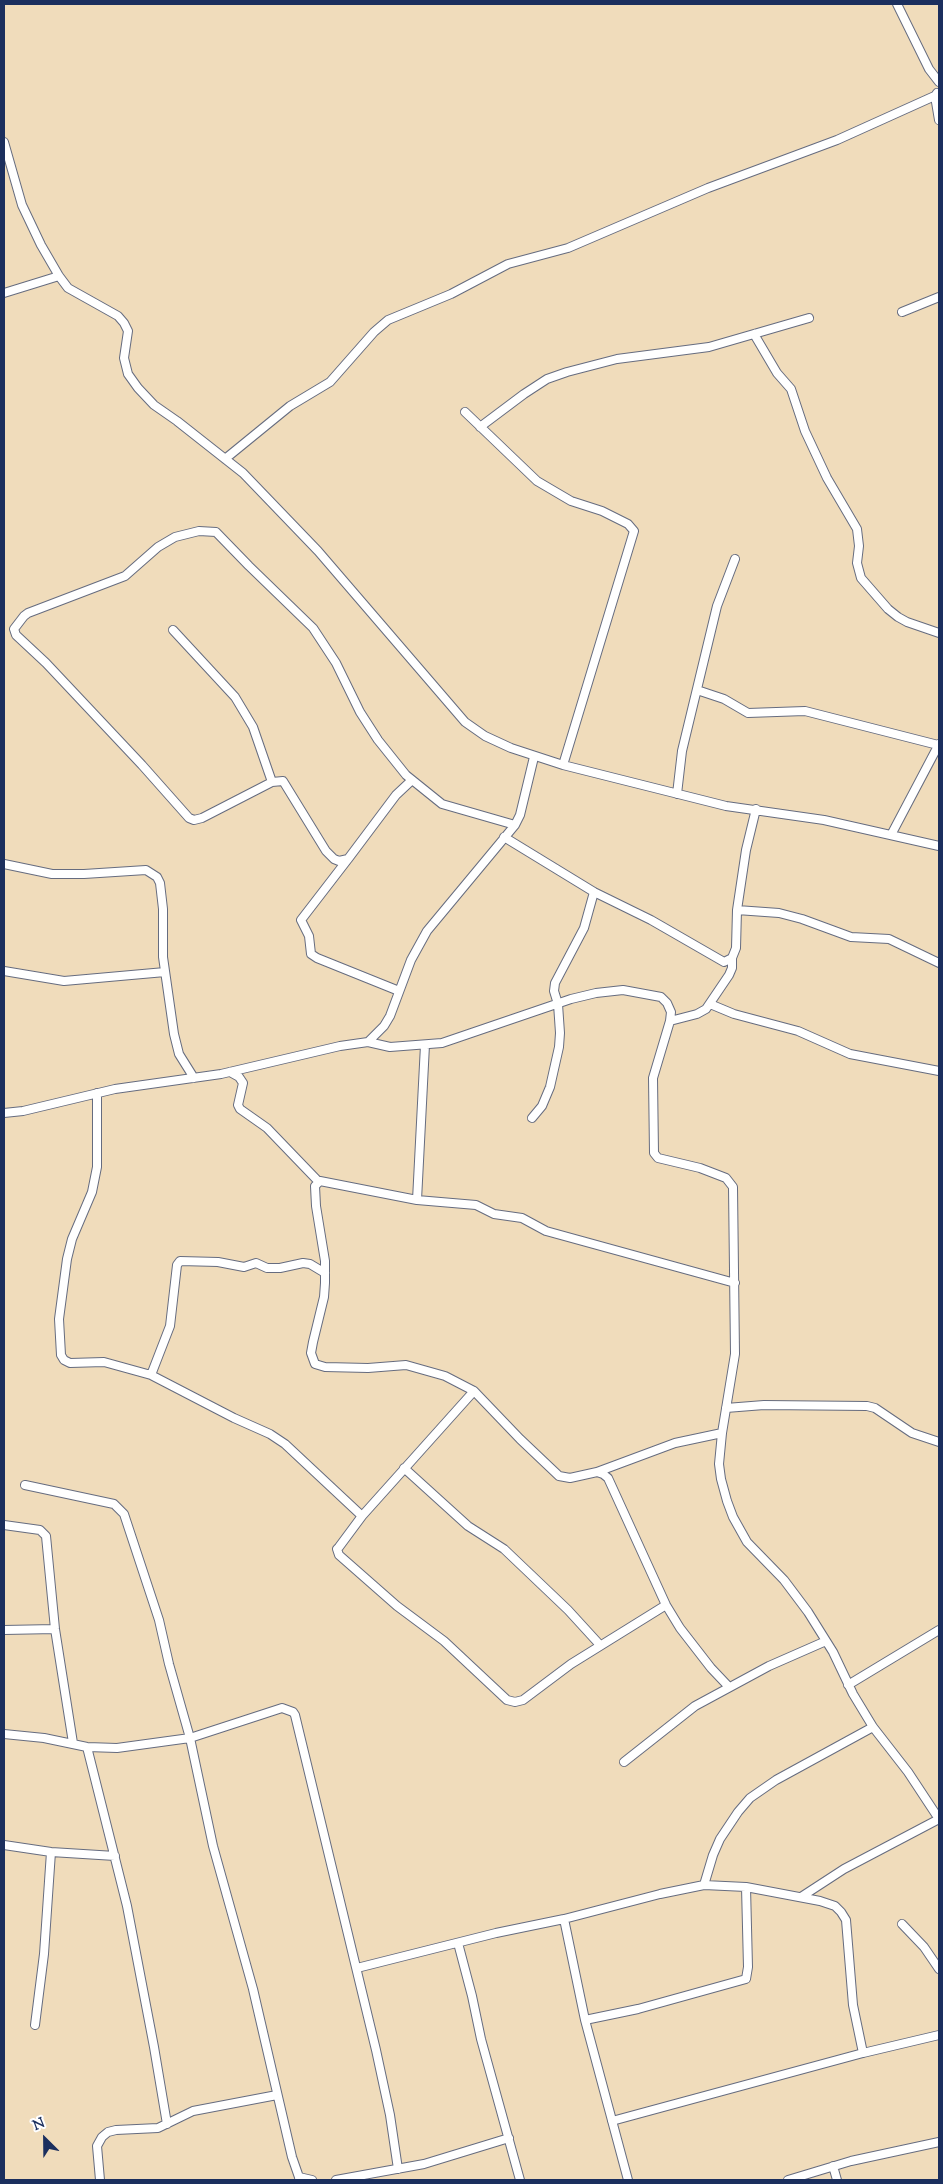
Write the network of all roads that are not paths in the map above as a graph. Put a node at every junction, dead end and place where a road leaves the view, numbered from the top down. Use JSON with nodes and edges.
{"nodes":[{"id":1,"x":897,"y":4,"type":"edge"},
{"id":2,"x":939,"y":82,"type":"edge"},
{"id":3,"x":938,"y":93,"type":"edge"},
{"id":4,"x":939,"y":120,"type":"edge"},
{"id":5,"x":4,"y":142,"type":"edge"},
{"id":6,"x":59,"y":276,"type":"junction"},
{"id":7,"x":4,"y":293,"type":"edge"},
{"id":8,"x":939,"y":297,"type":"edge"},
{"id":9,"x":902,"y":312,"type":"dead end"},
{"id":10,"x":809,"y":318,"type":"dead end"},
{"id":11,"x":754,"y":334,"type":"junction"},
{"id":12,"x":465,"y":412,"type":"dead end"},
{"id":13,"x":480,"y":427,"type":"junction"},
{"id":14,"x":225,"y":459,"type":"junction"},
{"id":15,"x":735,"y":559,"type":"dead end"},
{"id":16,"x":173,"y":630,"type":"dead end"},
{"id":17,"x":939,"y":633,"type":"edge"},
{"id":18,"x":697,"y":690,"type":"junction"},
{"id":19,"x":939,"y":744,"type":"edge"},
{"id":20,"x":534,"y":757,"type":"junction"},
{"id":21,"x":563,"y":765,"type":"junction"},
{"id":22,"x":412,"y":780,"type":"junction"},
{"id":23,"x":272,"y":782,"type":"junction"},
{"id":24,"x":677,"y":794,"type":"junction"},
{"id":25,"x":756,"y":809,"type":"junction"},
{"id":26,"x":515,"y":825,"type":"junction"},
{"id":27,"x":891,"y":835,"type":"junction"},
{"id":28,"x":504,"y":837,"type":"junction"},
{"id":29,"x":939,"y":846,"type":"edge"},
{"id":30,"x":348,"y":859,"type":"junction"},
{"id":31,"x":4,"y":864,"type":"edge"},
{"id":32,"x":594,"y":892,"type":"junction"},
{"id":33,"x":737,"y":910,"type":"junction"},
{"id":34,"x":732,"y":958,"type":"junction"},
{"id":35,"x":939,"y":963,"type":"edge"},
{"id":36,"x":4,"y":971,"type":"edge"},
{"id":37,"x":165,"y":972,"type":"junction"},
{"id":38,"x":400,"y":991,"type":"junction"},
{"id":39,"x":558,"y":1004,"type":"junction"},
{"id":40,"x":710,"y":1004,"type":"junction"},
{"id":41,"x":670,"y":1021,"type":"junction"},
{"id":42,"x":368,"y":1042,"type":"junction"},
{"id":43,"x":425,"y":1045,"type":"junction"},
{"id":44,"x":939,"y":1071,"type":"edge"},
{"id":45,"x":230,"y":1072,"type":"junction"},
{"id":46,"x":194,"y":1078,"type":"junction"},
{"id":47,"x":97,"y":1093,"type":"junction"},
{"id":48,"x":4,"y":1113,"type":"edge"},
{"id":49,"x":532,"y":1118,"type":"dead end"},
{"id":50,"x":318,"y":1181,"type":"junction"},
{"id":51,"x":417,"y":1200,"type":"junction"},
{"id":52,"x":325,"y":1273,"type":"junction"},
{"id":53,"x":735,"y":1283,"type":"junction"},
{"id":54,"x":150,"y":1375,"type":"junction"},
{"id":55,"x":474,"y":1392,"type":"junction"},
{"id":56,"x":726,"y":1408,"type":"junction"},
{"id":57,"x":722,"y":1433,"type":"junction"},
{"id":58,"x":939,"y":1442,"type":"edge"},
{"id":59,"x":404,"y":1468,"type":"junction"},
{"id":60,"x":597,"y":1472,"type":"junction"},
{"id":61,"x":25,"y":1485,"type":"dead end"},
{"id":62,"x":362,"y":1516,"type":"junction"},
{"id":63,"x":4,"y":1525,"type":"edge"},
{"id":64,"x":666,"y":1605,"type":"junction"},
{"id":65,"x":55,"y":1629,"type":"junction"},
{"id":66,"x":4,"y":1630,"type":"edge"},
{"id":67,"x":939,"y":1630,"type":"edge"},
{"id":68,"x":826,"y":1641,"type":"junction"},
{"id":69,"x":600,"y":1645,"type":"junction"},
{"id":70,"x":848,"y":1685,"type":"junction"},
{"id":71,"x":729,"y":1687,"type":"junction"},
{"id":72,"x":873,"y":1727,"type":"junction"},
{"id":73,"x":4,"y":1734,"type":"edge"},
{"id":74,"x":190,"y":1738,"type":"junction"},
{"id":75,"x":73,"y":1743,"type":"junction"},
{"id":76,"x":87,"y":1747,"type":"junction"},
{"id":77,"x":624,"y":1762,"type":"dead end"},
{"id":78,"x":939,"y":1819,"type":"edge"},
{"id":79,"x":4,"y":1845,"type":"edge"},
{"id":80,"x":51,"y":1852,"type":"junction"},
{"id":81,"x":115,"y":1856,"type":"junction"},
{"id":82,"x":704,"y":1885,"type":"junction"},
{"id":83,"x":746,"y":1887,"type":"junction"},
{"id":84,"x":801,"y":1897,"type":"junction"},
{"id":85,"x":564,"y":1919,"type":"junction"},
{"id":86,"x":902,"y":1924,"type":"dead end"},
{"id":87,"x":458,"y":1943,"type":"junction"},
{"id":88,"x":357,"y":1968,"type":"junction"},
{"id":89,"x":939,"y":1969,"type":"edge"},
{"id":90,"x":585,"y":2020,"type":"junction"},
{"id":91,"x":35,"y":2025,"type":"dead end"},
{"id":92,"x":939,"y":2035,"type":"edge"},
{"id":93,"x":863,"y":2053,"type":"junction"},
{"id":94,"x":277,"y":2095,"type":"junction"},
{"id":95,"x":612,"y":2121,"type":"junction"},
{"id":96,"x":167,"y":2124,"type":"junction"},
{"id":97,"x":509,"y":2138,"type":"junction"},
{"id":98,"x":939,"y":2142,"type":"edge"},
{"id":99,"x":833,"y":2166,"type":"junction"},
{"id":100,"x":398,"y":2170,"type":"junction"},
{"id":101,"x":300,"y":2179,"type":"edge"},
{"id":102,"x":100,"y":2180,"type":"edge"},
{"id":103,"x":312,"y":2180,"type":"edge"},
{"id":104,"x":336,"y":2180,"type":"edge"},
{"id":105,"x":520,"y":2180,"type":"edge"},
{"id":106,"x":628,"y":2180,"type":"edge"},
{"id":107,"x":788,"y":2180,"type":"edge"},
{"id":108,"x":837,"y":2180,"type":"edge"}],
"edges":[{"from":1,"to":2,"type":"street"},
{"from":3,"to":4,"type":"street"},
{"from":3,"to":14,"type":"street"},
{"from":5,"to":6,"type":"street"},
{"from":6,"to":7,"type":"street"},
{"from":6,"to":14,"type":"street"},
{"from":8,"to":9,"type":"street"},
{"from":10,"to":11,"type":"street"},
{"from":11,"to":13,"type":"street"},
{"from":11,"to":17,"type":"street"},
{"from":12,"to":13,"type":"street"},
{"from":13,"to":21,"type":"street"},
{"from":14,"to":20,"type":"street"},
{"from":15,"to":18,"type":"street"},
{"from":16,"to":23,"type":"street"},
{"from":18,"to":19,"type":"street"},
{"from":18,"to":24,"type":"street"},
{"from":19,"to":27,"type":"street"},
{"from":20,"to":21,"type":"street"},
{"from":20,"to":26,"type":"street"},
{"from":21,"to":24,"type":"street"},
{"from":22,"to":23,"type":"street"},
{"from":22,"to":26,"type":"street"},
{"from":22,"to":30,"type":"street"},
{"from":23,"to":30,"type":"street"},
{"from":24,"to":25,"type":"street"},
{"from":25,"to":27,"type":"street"},
{"from":25,"to":33,"type":"street"},
{"from":26,"to":28,"type":"street"},
{"from":27,"to":29,"type":"street"},
{"from":28,"to":32,"type":"street"},
{"from":28,"to":38,"type":"street"},
{"from":30,"to":38,"type":"street"},
{"from":31,"to":37,"type":"street"},
{"from":32,"to":34,"type":"street"},
{"from":32,"to":39,"type":"street"},
{"from":33,"to":34,"type":"street"},
{"from":33,"to":35,"type":"street"},
{"from":34,"to":40,"type":"street"},
{"from":36,"to":37,"type":"street"},
{"from":37,"to":46,"type":"street"},
{"from":38,"to":42,"type":"street"},
{"from":39,"to":41,"type":"street"},
{"from":39,"to":43,"type":"street"},
{"from":39,"to":49,"type":"street"},
{"from":40,"to":41,"type":"street"},
{"from":40,"to":44,"type":"street"},
{"from":41,"to":53,"type":"street"},
{"from":42,"to":43,"type":"street"},
{"from":42,"to":45,"type":"street"},
{"from":43,"to":51,"type":"street"},
{"from":45,"to":46,"type":"street"},
{"from":45,"to":50,"type":"street"},
{"from":46,"to":47,"type":"street"},
{"from":47,"to":48,"type":"street"},
{"from":47,"to":54,"type":"street"},
{"from":50,"to":51,"type":"street"},
{"from":50,"to":52,"type":"street"},
{"from":51,"to":53,"type":"street"},
{"from":52,"to":54,"type":"street"},
{"from":52,"to":55,"type":"street"},
{"from":53,"to":56,"type":"street"},
{"from":54,"to":62,"type":"street"},
{"from":55,"to":59,"type":"street"},
{"from":55,"to":60,"type":"street"},
{"from":56,"to":57,"type":"street"},
{"from":56,"to":58,"type":"street"},
{"from":57,"to":60,"type":"street"},
{"from":57,"to":68,"type":"street"},
{"from":59,"to":62,"type":"street"},
{"from":59,"to":69,"type":"street"},
{"from":60,"to":64,"type":"street"},
{"from":61,"to":74,"type":"street"},
{"from":62,"to":69,"type":"street"},
{"from":63,"to":65,"type":"street"},
{"from":64,"to":69,"type":"street"},
{"from":64,"to":71,"type":"street"},
{"from":65,"to":66,"type":"street"},
{"from":65,"to":75,"type":"street"},
{"from":67,"to":70,"type":"street"},
{"from":68,"to":70,"type":"street"},
{"from":68,"to":71,"type":"street"},
{"from":70,"to":72,"type":"street"},
{"from":71,"to":77,"type":"street"},
{"from":72,"to":78,"type":"street"},
{"from":72,"to":82,"type":"street"},
{"from":73,"to":75,"type":"street"},
{"from":74,"to":76,"type":"street"},
{"from":74,"to":88,"type":"street"},
{"from":74,"to":94,"type":"street"},
{"from":75,"to":76,"type":"street"},
{"from":76,"to":81,"type":"street"},
{"from":78,"to":84,"type":"street"},
{"from":79,"to":80,"type":"street"},
{"from":80,"to":81,"type":"street"},
{"from":80,"to":91,"type":"street"},
{"from":81,"to":96,"type":"street"},
{"from":82,"to":83,"type":"street"},
{"from":82,"to":85,"type":"street"},
{"from":83,"to":84,"type":"street"},
{"from":83,"to":90,"type":"street"},
{"from":84,"to":93,"type":"street"},
{"from":85,"to":87,"type":"street"},
{"from":85,"to":90,"type":"street"},
{"from":86,"to":89,"type":"street"},
{"from":87,"to":88,"type":"street"},
{"from":87,"to":97,"type":"street"},
{"from":88,"to":100,"type":"street"},
{"from":90,"to":95,"type":"street"},
{"from":92,"to":93,"type":"street"},
{"from":93,"to":95,"type":"street"},
{"from":94,"to":96,"type":"street"},
{"from":94,"to":101,"type":"street"},
{"from":95,"to":106,"type":"street"},
{"from":96,"to":102,"type":"street"},
{"from":97,"to":100,"type":"street"},
{"from":97,"to":105,"type":"street"},
{"from":98,"to":99,"type":"street"},
{"from":99,"to":107,"type":"street"},
{"from":99,"to":108,"type":"street"},
{"from":100,"to":104,"type":"street"},
{"from":101,"to":103,"type":"street"}]}
